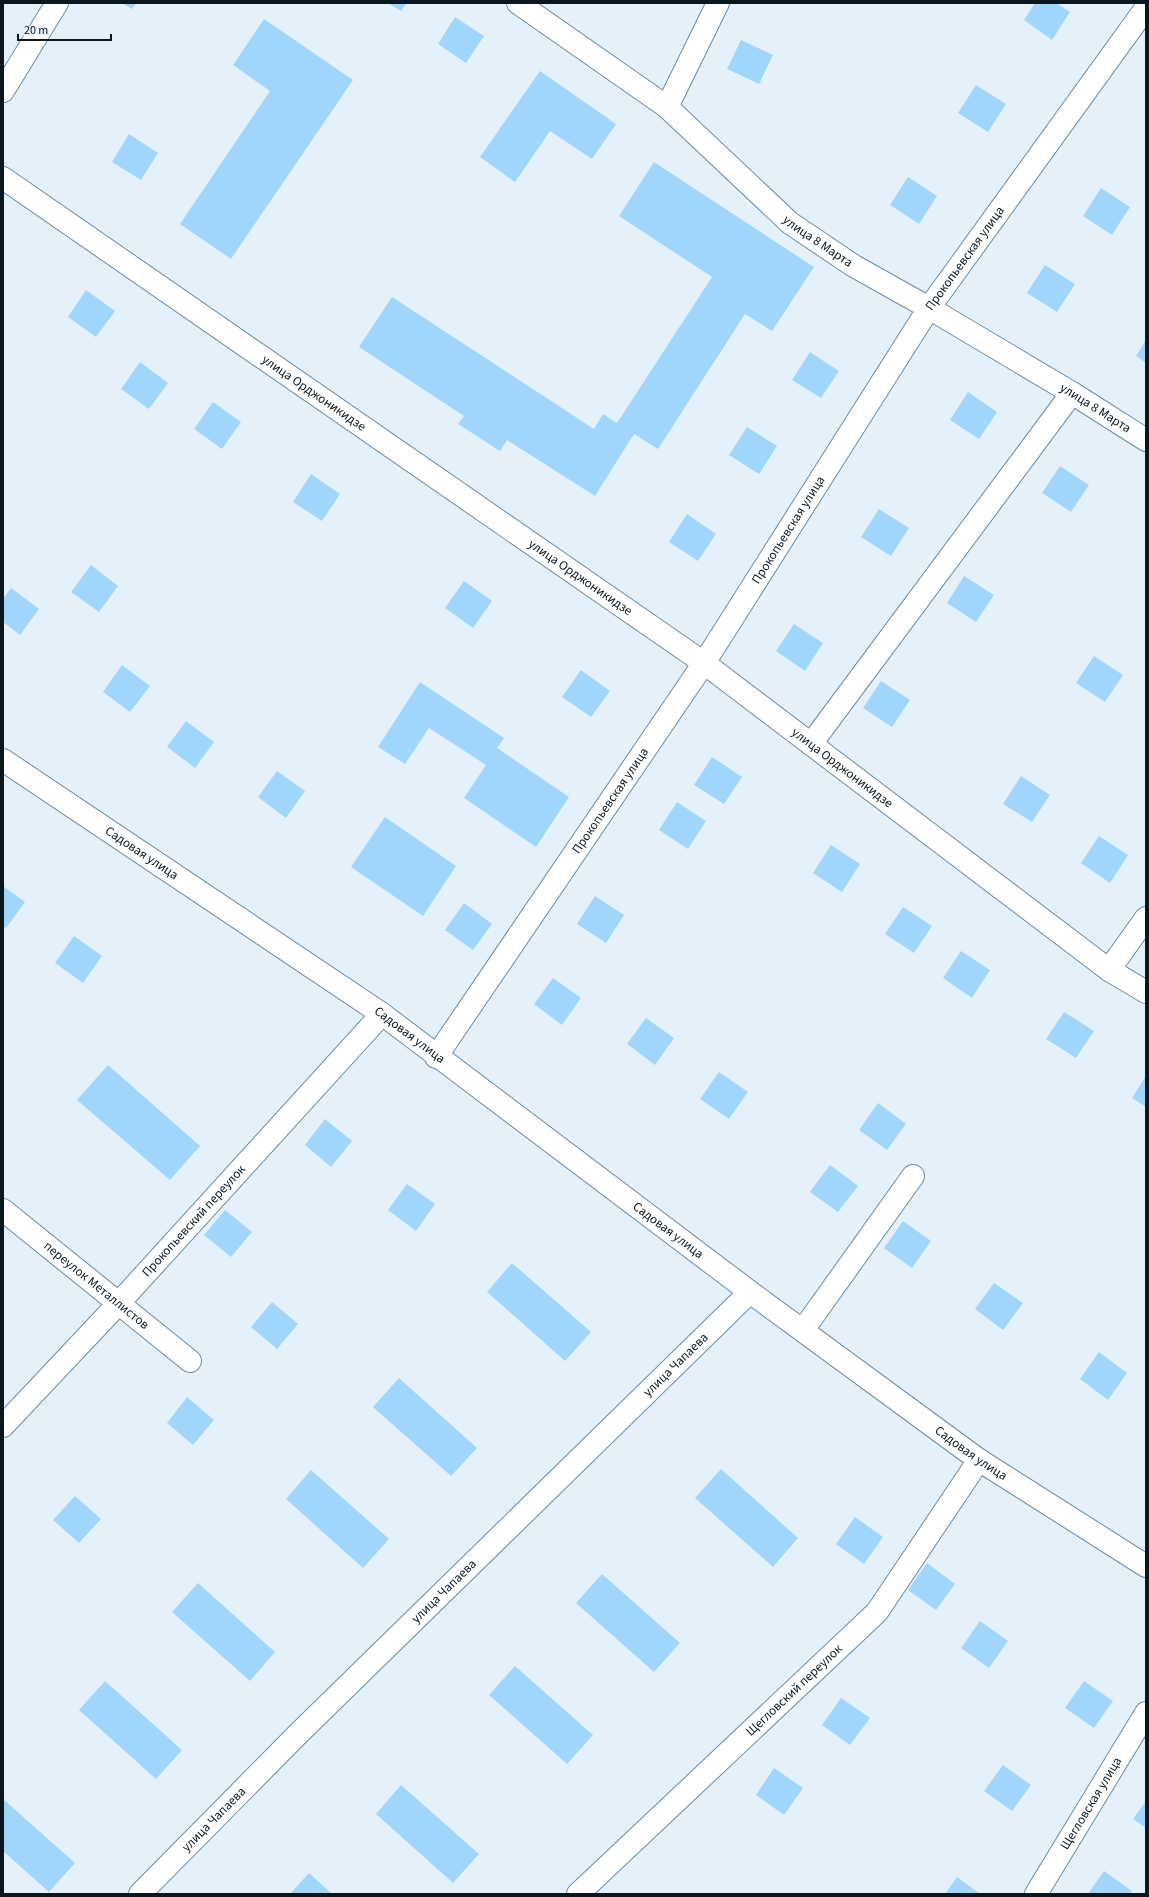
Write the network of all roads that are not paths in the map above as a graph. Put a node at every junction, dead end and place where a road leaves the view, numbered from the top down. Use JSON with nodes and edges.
{"nodes":[{"id":1,"x":57,"y":3,"type":"edge"},
{"id":2,"x":518,"y":3,"type":"edge"},
{"id":3,"x":718,"y":3,"type":"edge"},
{"id":4,"x":1146,"y":8,"type":"edge"},
{"id":5,"x":3,"y":91,"type":"edge"},
{"id":6,"x":668,"y":107,"type":"junction"},
{"id":7,"x":3,"y":178,"type":"edge"},
{"id":8,"x":929,"y":308,"type":"junction"},
{"id":9,"x":1072,"y":393,"type":"junction"},
{"id":10,"x":1146,"y":440,"type":"edge"},
{"id":11,"x":704,"y":663,"type":"junction"},
{"id":12,"x":811,"y":744,"type":"junction"},
{"id":13,"x":3,"y":760,"type":"edge"},
{"id":14,"x":1146,"y":918,"type":"edge"},
{"id":15,"x":1109,"y":970,"type":"junction"},
{"id":16,"x":1146,"y":992,"type":"edge"},
{"id":17,"x":382,"y":1014,"type":"junction"},
{"id":18,"x":436,"y":1057,"type":"junction"},
{"id":19,"x":913,"y":1176,"type":"dead end"},
{"id":20,"x":3,"y":1210,"type":"edge"},
{"id":21,"x":750,"y":1292,"type":"junction"},
{"id":22,"x":118,"y":1304,"type":"junction"},
{"id":23,"x":803,"y":1330,"type":"junction"},
{"id":24,"x":190,"y":1361,"type":"dead end"},
{"id":25,"x":3,"y":1426,"type":"edge"},
{"id":26,"x":980,"y":1460,"type":"junction"},
{"id":27,"x":1146,"y":1566,"type":"edge"},
{"id":28,"x":1146,"y":1713,"type":"edge"},
{"id":29,"x":140,"y":1894,"type":"edge"},
{"id":30,"x":578,"y":1894,"type":"edge"},
{"id":31,"x":1036,"y":1894,"type":"edge"}],
"edges":[{"from":1,"to":5,"type":"street"},
{"from":2,"to":6,"type":"street","name":"улица 8 Марта"},
{"from":3,"to":6,"type":"street"},
{"from":4,"to":8,"type":"street","name":"Прокопьевская улица"},
{"from":6,"to":8,"type":"street","name":"улица 8 Марта"},
{"from":7,"to":11,"type":"street","name":"улица Орджоникидзе"},
{"from":8,"to":9,"type":"street","name":"улица 8 Марта"},
{"from":8,"to":11,"type":"street","name":"Прокопьевская улица"},
{"from":9,"to":10,"type":"street","name":"улица 8 Марта"},
{"from":9,"to":12,"type":"street"},
{"from":11,"to":12,"type":"street","name":"улица Орджоникидзе"},
{"from":11,"to":18,"type":"street","name":"Прокопьевская улица"},
{"from":12,"to":15,"type":"street","name":"улица Орджоникидзе"},
{"from":13,"to":17,"type":"street","name":"Садовая улица"},
{"from":14,"to":15,"type":"street"},
{"from":15,"to":16,"type":"street","name":"улица Орджоникидзе"},
{"from":17,"to":18,"type":"street","name":"Садовая улица"},
{"from":17,"to":22,"type":"street","name":"Прокопьевский переулок"},
{"from":18,"to":21,"type":"street","name":"Садовая улица"},
{"from":19,"to":23,"type":"street"},
{"from":20,"to":22,"type":"street","name":"переулок Металлистов"},
{"from":21,"to":23,"type":"street","name":"Садовая улица"},
{"from":21,"to":29,"type":"street","name":"улица Чапаева"},
{"from":22,"to":24,"type":"street","name":"переулок Металлистов"},
{"from":22,"to":25,"type":"street","name":"Прокопьевский переулок"},
{"from":23,"to":26,"type":"street","name":"Садовая улица"},
{"from":26,"to":27,"type":"street","name":"Садовая улица"},
{"from":26,"to":30,"type":"street","name":"Щегловский переулок"},
{"from":28,"to":31,"type":"street","name":"Щегловская улица"}]}
